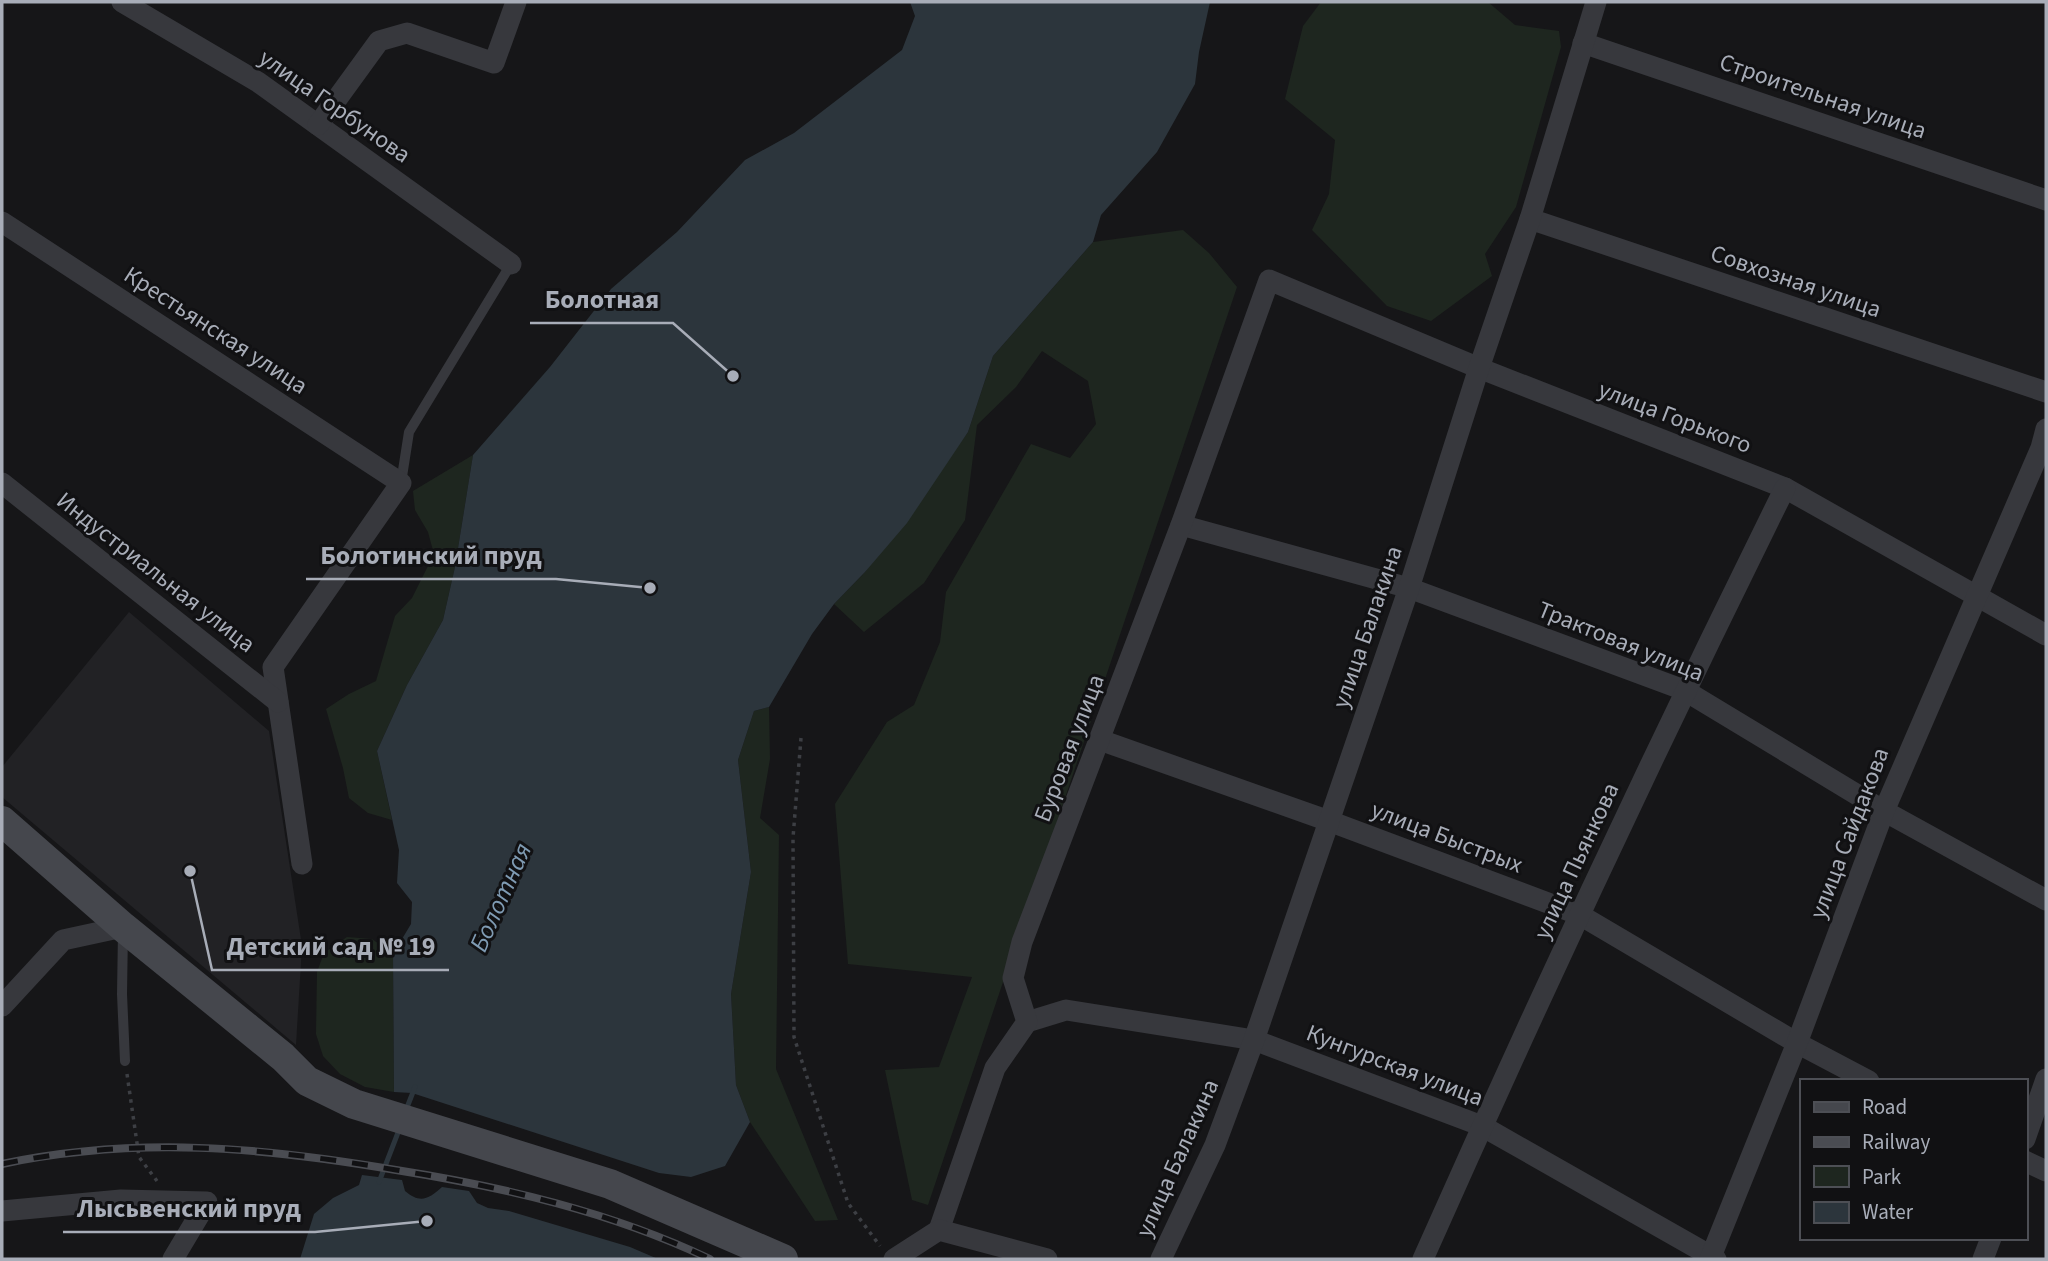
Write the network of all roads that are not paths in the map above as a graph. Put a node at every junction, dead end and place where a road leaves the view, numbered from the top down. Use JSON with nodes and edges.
{"nodes":[{"id":1,"x":122,"y":2,"type":"edge"},
{"id":2,"x":516,"y":2,"type":"edge"},
{"id":3,"x":1596,"y":2,"type":"edge"},
{"id":4,"x":1583,"y":43,"type":"junction"},
{"id":5,"x":318,"y":125,"type":"junction"},
{"id":6,"x":2046,"y":200,"type":"edge"},
{"id":7,"x":1530,"y":219,"type":"junction"},
{"id":8,"x":2,"y":222,"type":"edge"},
{"id":9,"x":511,"y":264,"type":"joint"},
{"id":10,"x":1269,"y":280,"type":"joint"},
{"id":11,"x":1479,"y":368,"type":"junction"},
{"id":12,"x":2046,"y":393,"type":"edge"},
{"id":13,"x":2044,"y":442,"type":"edge"},
{"id":14,"x":401,"y":482,"type":"junction"},
{"id":15,"x":2,"y":483,"type":"edge"},
{"id":16,"x":1785,"y":488,"type":"junction"},
{"id":17,"x":1181,"y":525,"type":"junction"},
{"id":18,"x":1409,"y":588,"type":"junction"},
{"id":19,"x":1975,"y":596,"type":"junction"},
{"id":20,"x":2046,"y":635,"type":"edge"},
{"id":21,"x":1684,"y":691,"type":"junction"},
{"id":22,"x":278,"y":702,"type":"junction"},
{"id":23,"x":1100,"y":740,"type":"junction"},
{"id":24,"x":1884,"y":811,"type":"junction"},
{"id":25,"x":2,"y":821,"type":"edge"},
{"id":26,"x":1329,"y":821,"type":"junction"},
{"id":27,"x":302,"y":864,"type":"dead end"},
{"id":28,"x":2046,"y":900,"type":"edge"},
{"id":29,"x":1580,"y":915,"type":"junction"},
{"id":30,"x":123,"y":927,"type":"junction"},
{"id":31,"x":2,"y":1006,"type":"edge"},
{"id":32,"x":1027,"y":1022,"type":"junction"},
{"id":33,"x":1254,"y":1040,"type":"junction"},
{"id":34,"x":1797,"y":1043,"type":"junction"},
{"id":35,"x":125,"y":1061,"type":"road end"},
{"id":36,"x":1865,"y":1079,"type":"edge"},
{"id":37,"x":2046,"y":1079,"type":"edge"},
{"id":38,"x":1482,"y":1126,"type":"junction"},
{"id":39,"x":2027,"y":1133,"type":"edge"},
{"id":40,"x":2027,"y":1162,"type":"edge"},
{"id":41,"x":2046,"y":1171,"type":"edge"},
{"id":42,"x":2,"y":1211,"type":"edge"},
{"id":43,"x":939,"y":1230,"type":"junction"},
{"id":44,"x":1990,"y":1240,"type":"edge"},
{"id":45,"x":887,"y":1254,"type":"edge"},
{"id":46,"x":1712,"y":1258,"type":"edge"},
{"id":47,"x":173,"y":1259,"type":"edge"},
{"id":48,"x":783,"y":1259,"type":"edge"},
{"id":49,"x":1047,"y":1259,"type":"edge"},
{"id":50,"x":1161,"y":1259,"type":"edge"},
{"id":51,"x":1423,"y":1259,"type":"edge"},
{"id":52,"x":1983,"y":1259,"type":"edge"}],
"edges":[{"from":1,"to":5,"type":"street","name":"улица Горбунова"},
{"from":2,"to":5,"type":"street"},
{"from":3,"to":4,"type":"street","name":"улица Балакина"},
{"from":4,"to":6,"type":"street","name":"Строительная улица"},
{"from":4,"to":7,"type":"street","name":"улица Балакина"},
{"from":5,"to":9,"type":"street","name":"улица Горбунова"},
{"from":7,"to":11,"type":"street","name":"улица Балакина"},
{"from":7,"to":12,"type":"street","name":"Совхозная улица"},
{"from":8,"to":14,"type":"street","name":"Крестьянская улица"},
{"from":9,"to":14,"type":"lane"},
{"from":10,"to":11,"type":"street","name":"улица Горького"},
{"from":10,"to":17,"type":"street","name":"Буровая улица"},
{"from":11,"to":16,"type":"street","name":"улица Горького"},
{"from":11,"to":18,"type":"street","name":"улица Балакина"},
{"from":13,"to":19,"type":"street","name":"улица Сайдакова"},
{"from":14,"to":22,"type":"street"},
{"from":15,"to":22,"type":"street","name":"Индустриальная улица"},
{"from":16,"to":19,"type":"street","name":"улица Горького"},
{"from":16,"to":21,"type":"street","name":"улица Пьянкова"},
{"from":17,"to":18,"type":"street","name":"Трактовая улица"},
{"from":17,"to":23,"type":"street","name":"Буровая улица"},
{"from":18,"to":21,"type":"street","name":"Трактовая улица"},
{"from":18,"to":26,"type":"street","name":"улица Балакина"},
{"from":19,"to":20,"type":"street","name":"улица Горького"},
{"from":19,"to":24,"type":"street","name":"улица Сайдакова"},
{"from":21,"to":24,"type":"street","name":"Трактовая улица"},
{"from":21,"to":29,"type":"street","name":"улица Пьянкова"},
{"from":22,"to":27,"type":"street"},
{"from":23,"to":26,"type":"street","name":"улица Быстрых"},
{"from":23,"to":32,"type":"street","name":"Буровая улица"},
{"from":24,"to":28,"type":"street","name":"Трактовая улица"},
{"from":24,"to":34,"type":"street","name":"улица Сайдакова"},
{"from":25,"to":30,"type":"street"},
{"from":26,"to":29,"type":"street","name":"улица Быстрых"},
{"from":26,"to":33,"type":"street","name":"улица Балакина"},
{"from":29,"to":34,"type":"street","name":"улица Быстрых"},
{"from":29,"to":38,"type":"street","name":"улица Пьянкова"},
{"from":30,"to":31,"type":"street"},
{"from":30,"to":35,"type":"lane"},
{"from":30,"to":48,"type":"street"},
{"from":32,"to":33,"type":"street","name":"Кунгурская улица"},
{"from":32,"to":43,"type":"street"},
{"from":33,"to":38,"type":"street","name":"Кунгурская улица"},
{"from":33,"to":50,"type":"street","name":"улица Балакина"},
{"from":34,"to":36,"type":"street","name":"улица Быстрых"},
{"from":34,"to":46,"type":"street","name":"улица Сайдакова"},
{"from":37,"to":39,"type":"street"},
{"from":38,"to":46,"type":"street","name":"Кунгурская улица"},
{"from":38,"to":51,"type":"street","name":"улица Пьянкова"},
{"from":40,"to":41,"type":"street"},
{"from":42,"to":47,"type":"street"},
{"from":43,"to":45,"type":"street"},
{"from":43,"to":49,"type":"street"},
{"from":44,"to":52,"type":"street"}]}
